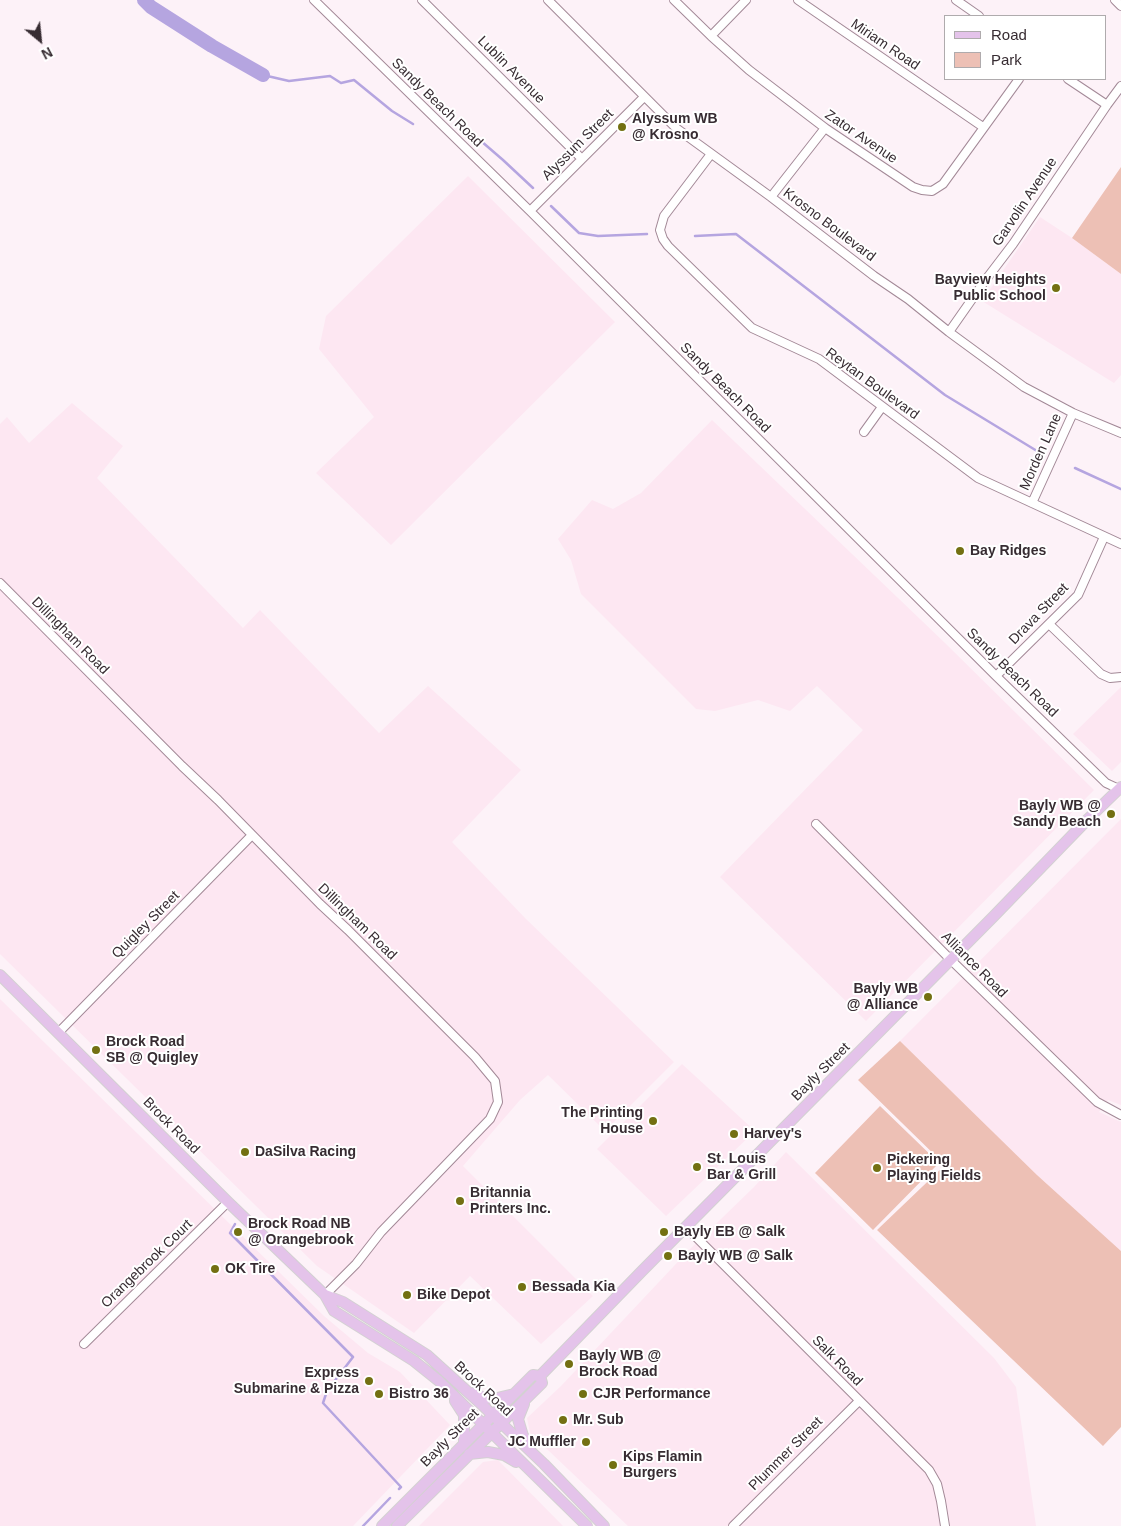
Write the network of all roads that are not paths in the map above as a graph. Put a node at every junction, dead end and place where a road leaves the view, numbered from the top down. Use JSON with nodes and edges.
{"nodes":[{"id":1,"x":314,"y":0,"type":"edge"},
{"id":2,"x":422,"y":0,"type":"edge"},
{"id":3,"x":548,"y":0,"type":"edge"},
{"id":4,"x":674,"y":0,"type":"edge"},
{"id":5,"x":746,"y":0,"type":"edge"},
{"id":6,"x":798,"y":0,"type":"edge"},
{"id":7,"x":956,"y":0,"type":"edge"},
{"id":8,"x":1115,"y":0,"type":"edge"},
{"id":9,"x":1121,"y":6,"type":"edge"},
{"id":10,"x":977,"y":15,"type":"edge"},
{"id":11,"x":711,"y":36,"type":"junction"},
{"id":12,"x":1018,"y":80,"type":"edge"},
{"id":13,"x":1070,"y":80,"type":"edge"},
{"id":14,"x":1121,"y":86,"type":"edge"},
{"id":15,"x":644,"y":97,"type":"junction"},
{"id":16,"x":1107,"y":105,"type":"junction"},
{"id":17,"x":983,"y":127,"type":"junction"},
{"id":18,"x":824,"y":128,"type":"junction"},
{"id":19,"x":711,"y":154,"type":"junction"},
{"id":20,"x":582,"y":159,"type":"junction"},
{"id":21,"x":770,"y":197,"type":"junction"},
{"id":22,"x":530,"y":211,"type":"junction"},
{"id":23,"x":949,"y":332,"type":"junction"},
{"id":24,"x":882,"y":407,"type":"junction"},
{"id":25,"x":1073,"y":413,"type":"junction"},
{"id":26,"x":864,"y":432,"type":"dead end"},
{"id":27,"x":1121,"y":433,"type":"edge"},
{"id":28,"x":1032,"y":502,"type":"junction"},
{"id":29,"x":1104,"y":537,"type":"junction"},
{"id":30,"x":1121,"y":544,"type":"edge"},
{"id":31,"x":0,"y":583,"type":"edge"},
{"id":32,"x":1049,"y":624,"type":"junction"},
{"id":33,"x":996,"y":676,"type":"junction"},
{"id":34,"x":1121,"y":677,"type":"edge"},
{"id":35,"x":1120,"y":788,"type":"edge"},
{"id":36,"x":816,"y":824,"type":"dead end"},
{"id":37,"x":252,"y":835,"type":"junction"},
{"id":38,"x":951,"y":960,"type":"junction"},
{"id":39,"x":0,"y":975,"type":"edge"},
{"id":40,"x":59,"y":1032,"type":"junction"},
{"id":41,"x":1121,"y":1115,"type":"edge"},
{"id":42,"x":228,"y":1202,"type":"junction"},
{"id":43,"x":686,"y":1227,"type":"junction"},
{"id":44,"x":325,"y":1295,"type":"junction"},
{"id":45,"x":84,"y":1344,"type":"dead end"},
{"id":46,"x":540,"y":1376,"type":"junction"},
{"id":47,"x":439,"y":1381,"type":"junction"},
{"id":48,"x":465,"y":1389,"type":"junction"},
{"id":49,"x":514,"y":1394,"type":"junction"},
{"id":50,"x":528,"y":1397,"type":"junction"},
{"id":51,"x":859,"y":1401,"type":"junction"},
{"id":52,"x":492,"y":1415,"type":"junction"},
{"id":53,"x":483,"y":1424,"type":"junction"},
{"id":54,"x":501,"y":1424,"type":"junction"},
{"id":55,"x":492,"y":1432,"type":"junction"},
{"id":56,"x":464,"y":1443,"type":"junction"},
{"id":57,"x":469,"y":1454,"type":"junction"},
{"id":58,"x":544,"y":1464,"type":"junction"},
{"id":59,"x":532,"y":1472,"type":"junction"},
{"id":60,"x":382,"y":1526,"type":"edge"},
{"id":61,"x":398,"y":1526,"type":"edge"},
{"id":62,"x":587,"y":1526,"type":"edge"},
{"id":63,"x":604,"y":1526,"type":"edge"},
{"id":64,"x":733,"y":1526,"type":"edge"},
{"id":65,"x":945,"y":1526,"type":"edge"}],
"edges":[{"from":1,"to":22,"type":"street","name":"Sandy Beach Road"},
{"from":2,"to":20,"type":"street","name":"Lublin Avenue"},
{"from":3,"to":15,"type":"street","name":"Krosno Boulevard"},
{"from":4,"to":11,"type":"street","name":"Zator Avenue"},
{"from":5,"to":11,"type":"street"},
{"from":6,"to":17,"type":"street","name":"Miriam Road"},
{"from":7,"to":10,"type":"street"},
{"from":8,"to":9,"type":"street"},
{"from":11,"to":18,"type":"street","name":"Zator Avenue"},
{"from":12,"to":17,"type":"street","name":"Zator Avenue"},
{"from":13,"to":16,"type":"street"},
{"from":14,"to":16,"type":"street","name":"Garvolin Avenue"},
{"from":15,"to":19,"type":"street","name":"Krosno Boulevard"},
{"from":15,"to":20,"type":"street","name":"Alyssum Street"},
{"from":16,"to":23,"type":"street","name":"Garvolin Avenue"},
{"from":17,"to":18,"type":"street","name":"Zator Avenue"},
{"from":18,"to":21,"type":"street"},
{"from":19,"to":21,"type":"street","name":"Krosno Boulevard"},
{"from":19,"to":24,"type":"street","name":"Reytan Boulevard"},
{"from":20,"to":22,"type":"street","name":"Alyssum Street"},
{"from":21,"to":23,"type":"street","name":"Krosno Boulevard"},
{"from":22,"to":33,"type":"street","name":"Sandy Beach Road"},
{"from":23,"to":25,"type":"street","name":"Krosno Boulevard"},
{"from":24,"to":26,"type":"street"},
{"from":24,"to":28,"type":"street","name":"Reytan Boulevard"},
{"from":25,"to":27,"type":"street","name":"Krosno Boulevard"},
{"from":25,"to":28,"type":"street","name":"Morden Lane"},
{"from":28,"to":29,"type":"street","name":"Reytan Boulevard"},
{"from":29,"to":30,"type":"street","name":"Reytan Boulevard"},
{"from":29,"to":32,"type":"street","name":"Drava Street"},
{"from":31,"to":37,"type":"street","name":"Dillingham Road"},
{"from":32,"to":33,"type":"street","name":"Drava Street"},
{"from":32,"to":34,"type":"street"},
{"from":33,"to":35,"type":"street","name":"Sandy Beach Road"},
{"from":35,"to":38,"type":"main road","name":"Bayly Street"},
{"from":36,"to":38,"type":"street","name":"Alliance Road"},
{"from":37,"to":40,"type":"street","name":"Quigley Street"},
{"from":37,"to":44,"type":"street","name":"Dillingham Road"},
{"from":38,"to":41,"type":"street","name":"Alliance Road"},
{"from":38,"to":43,"type":"main road","name":"Bayly Street"},
{"from":39,"to":40,"type":"main road","name":"Brock Road"},
{"from":40,"to":42,"type":"main road","name":"Brock Road"},
{"from":42,"to":44,"type":"main road","name":"Brock Road"},
{"from":42,"to":45,"type":"street","name":"Orangebrook Court"},
{"from":43,"to":46,"type":"main road","name":"Bayly Street"},
{"from":43,"to":51,"type":"street","name":"Salk Road"},
{"from":44,"to":47,"type":"main road","name":"Brock Road"},
{"from":44,"to":48,"type":"main road","name":"Brock Road"},
{"from":46,"to":49,"type":"main road","name":"Bayly Street"},
{"from":46,"to":50,"type":"main road","name":"Bayly Street"},
{"from":47,"to":53,"type":"main road","name":"Brock Road"},
{"from":47,"to":56,"type":"main road"},
{"from":48,"to":49,"type":"main road"},
{"from":48,"to":52,"type":"main road","name":"Brock Road"},
{"from":49,"to":52,"type":"main road","name":"Bayly Street"},
{"from":50,"to":54,"type":"main road","name":"Bayly Street"},
{"from":50,"to":58,"type":"main road"},
{"from":51,"to":64,"type":"street","name":"Plummer Street"},
{"from":51,"to":65,"type":"street","name":"Salk Road"},
{"from":52,"to":53,"type":"main road","name":"Bayly Street"},
{"from":52,"to":54,"type":"main road","name":"Brock Road"},
{"from":53,"to":55,"type":"main road","name":"Brock Road"},
{"from":53,"to":56,"type":"main road","name":"Bayly Street"},
{"from":54,"to":55,"type":"main road","name":"Bayly Street"},
{"from":54,"to":58,"type":"main road","name":"Brock Road"},
{"from":55,"to":57,"type":"main road","name":"Bayly Street"},
{"from":55,"to":59,"type":"main road","name":"Brock Road"},
{"from":56,"to":60,"type":"main road","name":"Bayly Street"},
{"from":57,"to":59,"type":"main road"},
{"from":57,"to":61,"type":"main road","name":"Bayly Street"},
{"from":58,"to":63,"type":"main road","name":"Brock Road"},
{"from":59,"to":62,"type":"main road","name":"Brock Road"}]}
